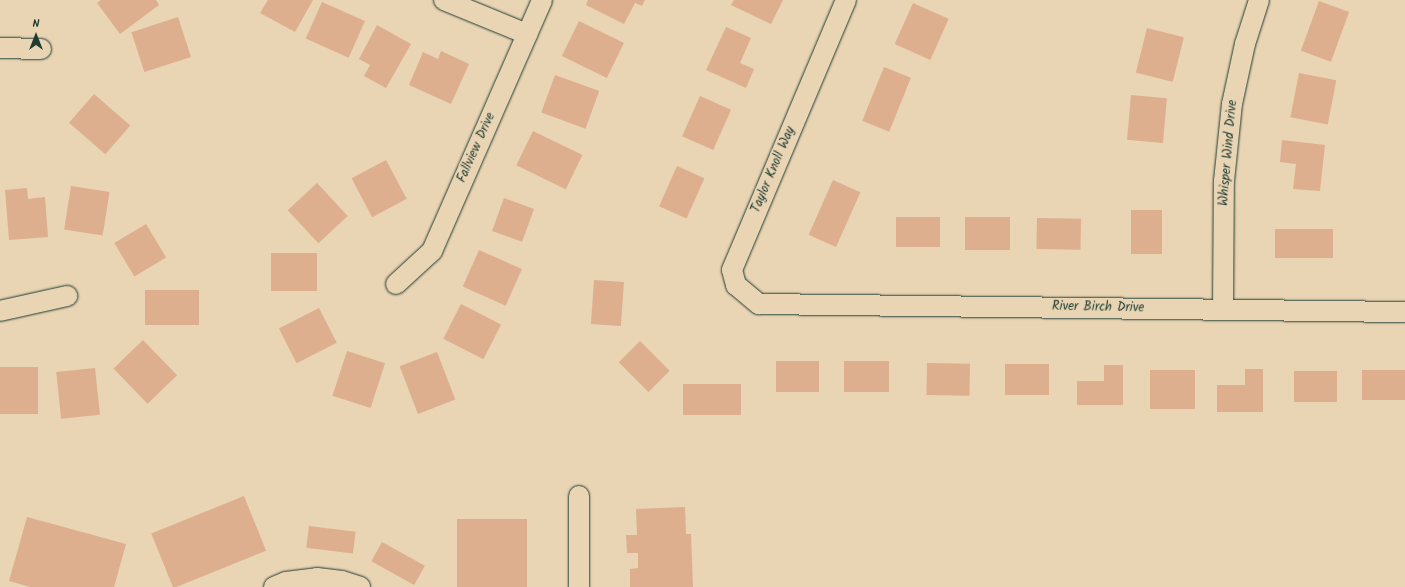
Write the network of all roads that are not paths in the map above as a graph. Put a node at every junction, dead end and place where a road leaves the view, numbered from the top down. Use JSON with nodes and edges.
{"nodes":[{"id":1,"x":444,"y":0,"type":"edge"},
{"id":2,"x":542,"y":0,"type":"edge"},
{"id":3,"x":846,"y":0,"type":"edge"},
{"id":4,"x":1259,"y":0,"type":"edge"},
{"id":5,"x":527,"y":34,"type":"junction"},
{"id":6,"x":0,"y":48,"type":"edge"},
{"id":7,"x":41,"y":49,"type":"dead end"},
{"id":8,"x":396,"y":284,"type":"dead end"},
{"id":9,"x":67,"y":296,"type":"dead end"},
{"id":10,"x":790,"y":305,"type":"joint"},
{"id":11,"x":1223,"y":309,"type":"junction"},
{"id":12,"x":0,"y":311,"type":"edge"},
{"id":13,"x":1405,"y":312,"type":"edge"},
{"id":14,"x":578,"y":496,"type":"dead end"},
{"id":15,"x":274,"y":587,"type":"edge"},
{"id":16,"x":360,"y":587,"type":"edge"},
{"id":17,"x":579,"y":587,"type":"edge"}],
"edges":[{"from":1,"to":5,"type":"street"},
{"from":2,"to":5,"type":"street","name":"Fallview Drive"},
{"from":3,"to":10,"type":"street","name":"Taylor Knoll Way"},
{"from":4,"to":11,"type":"street","name":"Whisper Wind Drive"},
{"from":5,"to":8,"type":"street","name":"Fallview Drive"},
{"from":6,"to":7,"type":"street"},
{"from":9,"to":12,"type":"street"},
{"from":10,"to":11,"type":"street","name":"River Birch Drive"},
{"from":11,"to":13,"type":"street","name":"River Birch Drive"},
{"from":14,"to":17,"type":"street"},
{"from":15,"to":16,"type":"street"}]}
